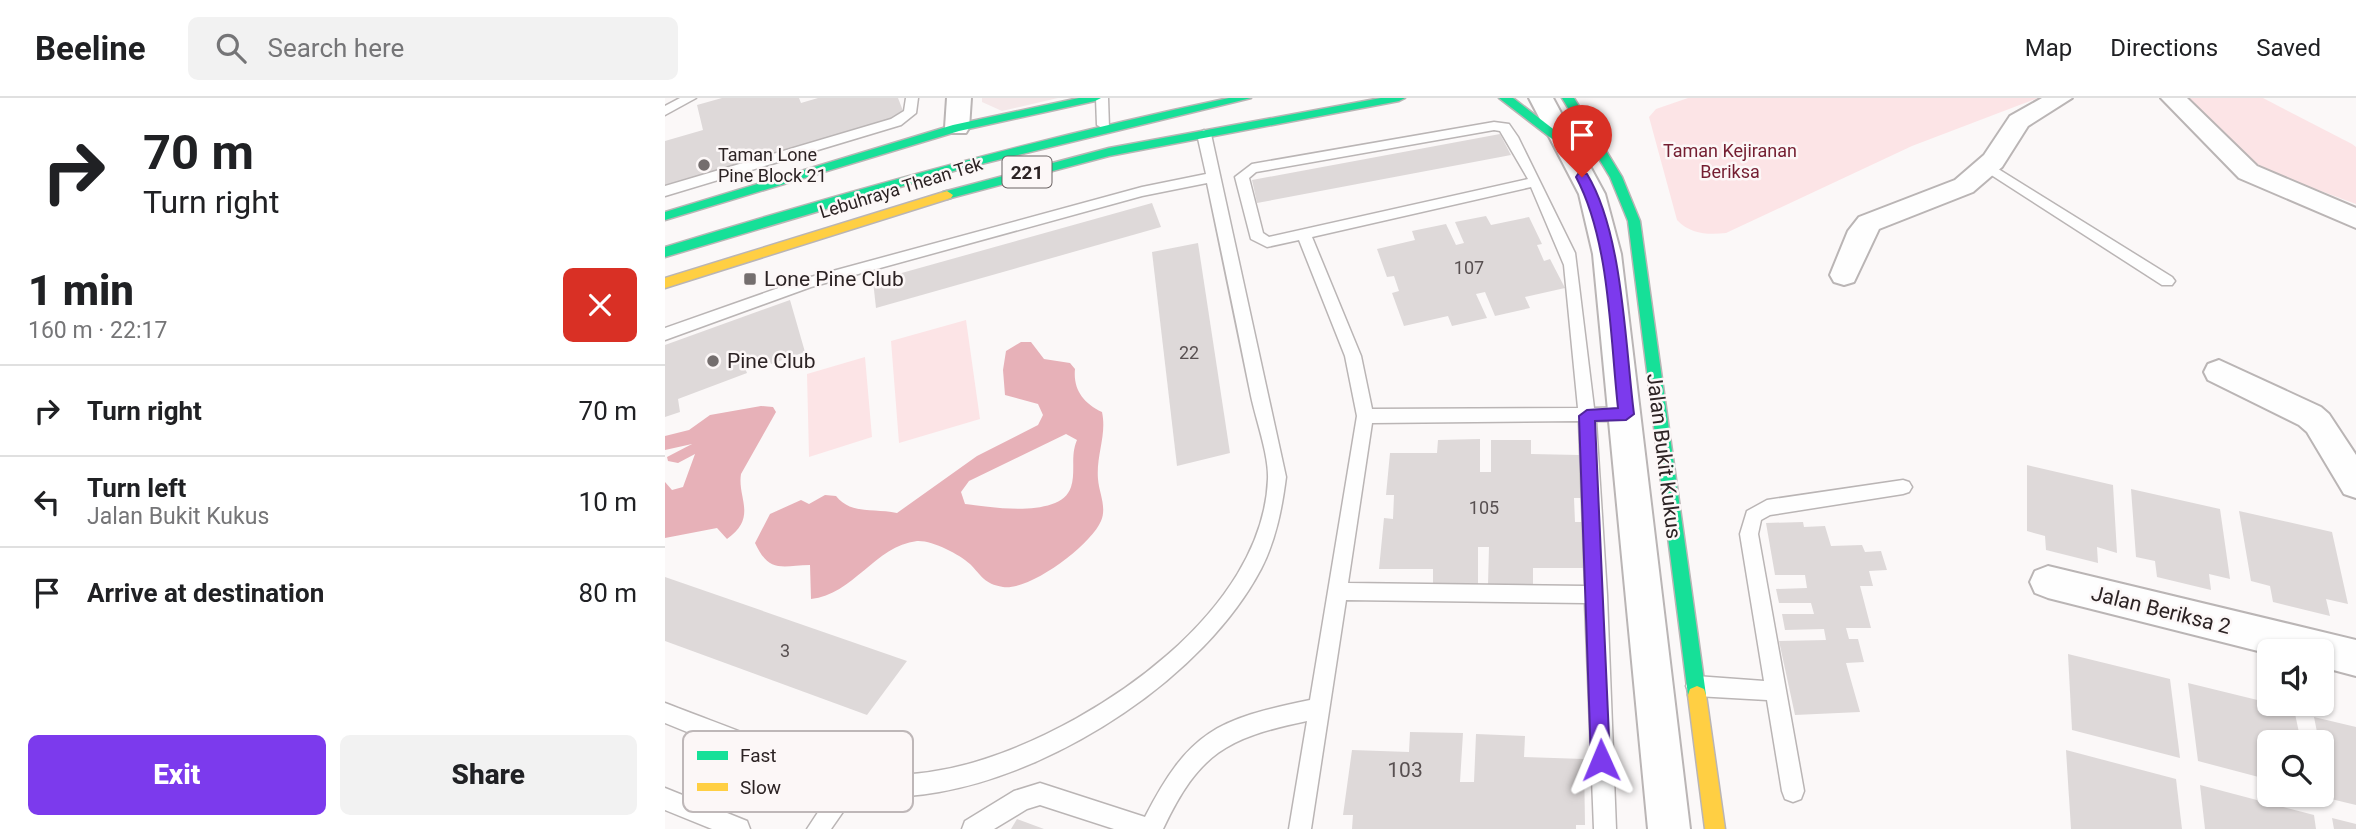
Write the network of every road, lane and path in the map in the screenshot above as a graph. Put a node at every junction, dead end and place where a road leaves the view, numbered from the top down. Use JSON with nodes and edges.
{"nodes":[{"id":1,"x":690,"y":98,"type":"edge"},
{"id":2,"x":912,"y":98,"type":"edge"},
{"id":3,"x":959,"y":98,"type":"edge"},
{"id":4,"x":1095,"y":98,"type":"edge"},
{"id":5,"x":1102,"y":98,"type":"edge"},
{"id":6,"x":1245,"y":98,"type":"edge"},
{"id":7,"x":1399,"y":98,"type":"edge"},
{"id":8,"x":1505,"y":98,"type":"edge"},
{"id":9,"x":1541,"y":98,"type":"edge"},
{"id":10,"x":1568,"y":98,"type":"edge"},
{"id":11,"x":2060,"y":98,"type":"edge"},
{"id":12,"x":2173,"y":98,"type":"edge"},
{"id":13,"x":665,"y":111,"type":"edge"},
{"id":14,"x":1104,"y":125,"type":"junction"},
{"id":15,"x":957,"y":128,"type":"junction"},
{"id":16,"x":1204,"y":134,"type":"junction"},
{"id":17,"x":1564,"y":142,"type":"junction"},
{"id":18,"x":1987,"y":166,"type":"junction"},
{"id":19,"x":1213,"y":177,"type":"junction"},
{"id":20,"x":1534,"y":182,"type":"junction"},
{"id":21,"x":665,"y":191,"type":"edge"},
{"id":22,"x":665,"y":216,"type":"edge"},
{"id":23,"x":2356,"y":219,"type":"edge"},
{"id":24,"x":1304,"y":235,"type":"junction"},
{"id":25,"x":665,"y":252,"type":"edge"},
{"id":26,"x":1844,"y":275,"type":"dead end"},
{"id":27,"x":2167,"y":281,"type":"dead end"},
{"id":28,"x":665,"y":283,"type":"edge"},
{"id":29,"x":665,"y":334,"type":"edge"},
{"id":30,"x":2219,"y":372,"type":"dead end"},
{"id":31,"x":1642,"y":414,"type":"junction"},
{"id":32,"x":1365,"y":416,"type":"junction"},
{"id":33,"x":1587,"y":416,"type":"junction"},
{"id":34,"x":2356,"y":484,"type":"edge"},
{"id":35,"x":1903,"y":487,"type":"dead end"},
{"id":36,"x":2048,"y":582,"type":"dead end"},
{"id":37,"x":1339,"y":591,"type":"junction"},
{"id":38,"x":1597,"y":595,"type":"junction"},
{"id":39,"x":2356,"y":658,"type":"edge"},
{"id":40,"x":1674,"y":684,"type":"junction"},
{"id":41,"x":1774,"y":691,"type":"junction"},
{"id":42,"x":1319,"y":708,"type":"junction"},
{"id":43,"x":665,"y":713,"type":"edge"},
{"id":44,"x":711,"y":731,"type":"edge"},
{"id":45,"x":913,"y":784,"type":"edge"},
{"id":46,"x":1793,"y":791,"type":"dead end"},
{"id":47,"x":665,"y":799,"type":"edge"},
{"id":48,"x":683,"y":806,"type":"edge"},
{"id":49,"x":697,"y":812,"type":"edge"},
{"id":50,"x":830,"y":812,"type":"edge"},
{"id":51,"x":739,"y":829,"type":"edge"},
{"id":52,"x":818,"y":829,"type":"edge"},
{"id":53,"x":973,"y":829,"type":"edge"},
{"id":54,"x":1150,"y":829,"type":"edge"},
{"id":55,"x":1300,"y":829,"type":"edge"},
{"id":56,"x":1605,"y":829,"type":"edge"},
{"id":57,"x":1669,"y":829,"type":"edge"},
{"id":58,"x":1715,"y":829,"type":"edge"}],
"edges":[{"from":1,"to":13,"type":"lane"},
{"from":2,"to":21,"type":"lane"},
{"from":3,"to":15,"type":"street"},
{"from":4,"to":15,"type":"main road"},
{"from":5,"to":14,"type":"lane"},
{"from":6,"to":14,"type":"main road","name":"Lebuhraya Thean Tek","number":"221"},
{"from":7,"to":16,"type":"main road","name":"Lebuhraya Thean Tek","number":"221"},
{"from":8,"to":17,"type":"main road"},
{"from":9,"to":17,"type":"street","name":"Jalan Bukit Kukus"},
{"from":10,"to":31,"type":"main road","name":"Jalan Bukit Kukus"},
{"from":11,"to":18,"type":"street"},
{"from":12,"to":23,"type":"street"},
{"from":14,"to":25,"type":"main road","name":"Lebuhraya Thean Tek","number":"221"},
{"from":15,"to":22,"type":"main road"},
{"from":16,"to":19,"type":"lane"},
{"from":16,"to":28,"type":"main road","name":"Lebuhraya Thean Tek","number":"221"},
{"from":17,"to":31,"type":"street","name":"Jalan Bukit Kukus"},
{"from":18,"to":26,"type":"street"},
{"from":18,"to":27,"type":"lane"},
{"from":19,"to":29,"type":"lane"},
{"from":19,"to":45,"type":"lane"},
{"from":20,"to":24,"type":"lane"},
{"from":20,"to":24,"type":"lane"},
{"from":20,"to":33,"type":"lane"},
{"from":24,"to":32,"type":"lane"},
{"from":30,"to":34,"type":"street"},
{"from":31,"to":33,"type":"lane"},
{"from":31,"to":40,"type":"street","name":"Jalan Bukit Kukus"},
{"from":32,"to":33,"type":"lane"},
{"from":32,"to":37,"type":"lane"},
{"from":33,"to":38,"type":"lane"},
{"from":35,"to":41,"type":"lane"},
{"from":36,"to":39,"type":"street","name":"Jalan Beriksa 2"},
{"from":37,"to":38,"type":"lane"},
{"from":37,"to":42,"type":"lane"},
{"from":38,"to":56,"type":"lane"},
{"from":40,"to":41,"type":"lane"},
{"from":40,"to":57,"type":"street","name":"Jalan Bukit Kukus"},
{"from":40,"to":58,"type":"main road","name":"Jalan Bukit Kukus"},
{"from":41,"to":46,"type":"lane"},
{"from":42,"to":54,"type":"lane"},
{"from":42,"to":55,"type":"lane"},
{"from":43,"to":44,"type":"lane"},
{"from":47,"to":48,"type":"lane"},
{"from":49,"to":51,"type":"lane"},
{"from":50,"to":52,"type":"lane"},
{"from":53,"to":54,"type":"lane"}]}
